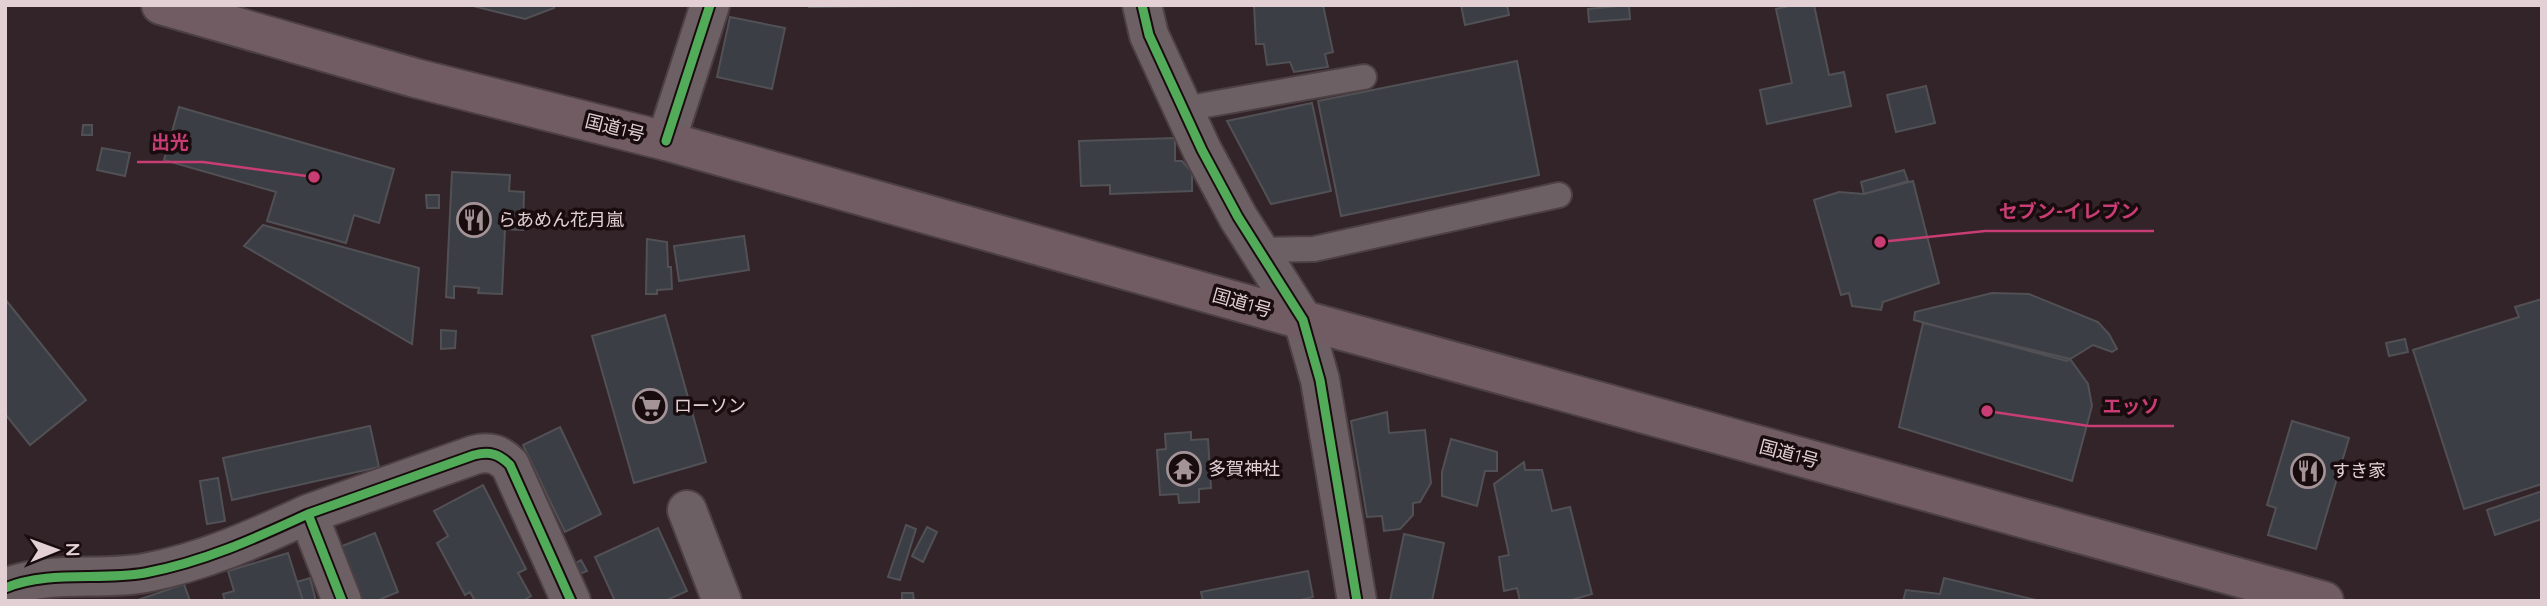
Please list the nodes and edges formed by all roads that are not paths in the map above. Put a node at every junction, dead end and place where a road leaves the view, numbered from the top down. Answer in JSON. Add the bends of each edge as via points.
{"nodes":[{"id":1,"x":161,"y":5,"type":"edge"},
{"id":2,"x":710,"y":5,"type":"edge"},
{"id":3,"x":1142,"y":5,"type":"edge"},
{"id":4,"x":1364,"y":77,"type":"dead end"},
{"id":5,"x":1183,"y":109,"type":"junction"},
{"id":6,"x":666,"y":141,"type":"junction"},
{"id":7,"x":1559,"y":195,"type":"dead end"},
{"id":8,"x":1259,"y":250,"type":"junction"},
{"id":9,"x":1303,"y":320,"type":"junction"},
{"id":10,"x":687,"y":510,"type":"dead end"},
{"id":11,"x":308,"y":514,"type":"junction"},
{"id":12,"x":5,"y":588,"type":"edge"},
{"id":13,"x":342,"y":601,"type":"edge"},
{"id":14,"x":571,"y":601,"type":"edge"},
{"id":15,"x":722,"y":601,"type":"edge"},
{"id":16,"x":1357,"y":601,"type":"edge"},
{"id":17,"x":2324,"y":601,"type":"edge"}],
"edges":[{"from":1,"to":6,"type":"highway","name":"国道1号","via":[[415,78]]},
{"from":2,"to":6,"type":"street"},
{"from":3,"to":5,"type":"street","via":[[1149,35]]},
{"from":4,"to":5,"type":"lane"},
{"from":5,"to":8,"type":"street"},
{"from":6,"to":9,"type":"highway","name":"国道1号"},
{"from":7,"to":8,"type":"lane","via":[[1314,249]]},
{"from":8,"to":9,"type":"street"},
{"from":9,"to":16,"type":"street","via":[[1320,380]]},
{"from":9,"to":17,"type":"highway","name":"国道1号"},
{"from":10,"to":15,"type":"street"},
{"from":11,"to":12,"type":"street","via":[[243,545],[145,573],[47,578]]},
{"from":11,"to":13,"type":"street"},
{"from":11,"to":14,"type":"street","via":[[474,455],[500,456],[510,465]]}]}
